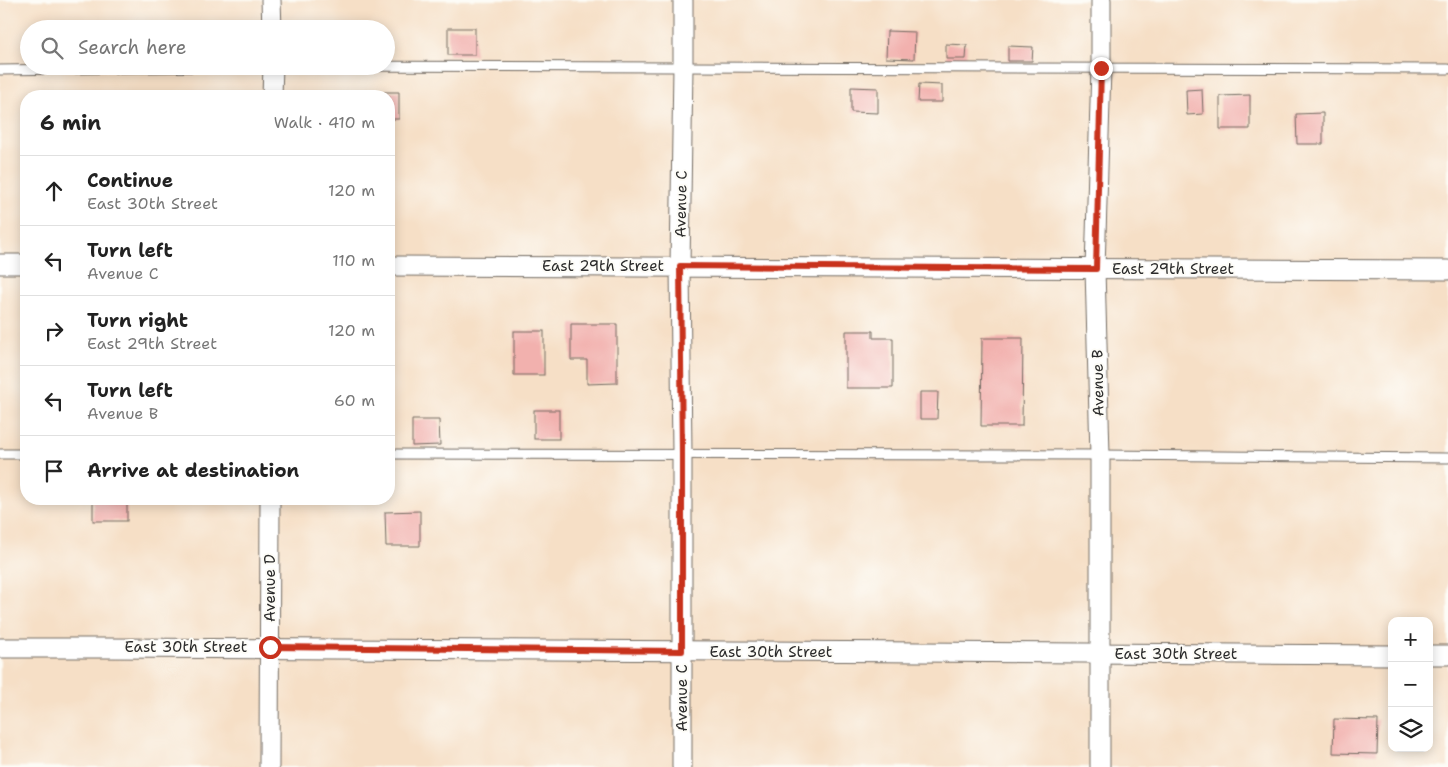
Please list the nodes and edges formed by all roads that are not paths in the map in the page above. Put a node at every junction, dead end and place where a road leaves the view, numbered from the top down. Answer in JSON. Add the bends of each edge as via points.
{"nodes":[{"id":1,"x":271,"y":0,"type":"edge"},
{"id":2,"x":683,"y":0,"type":"edge"},
{"id":3,"x":1101,"y":0,"type":"edge"},
{"id":4,"x":272,"y":20,"type":"edge"},
{"id":5,"x":395,"y":67,"type":"edge"},
{"id":6,"x":683,"y":68,"type":"junction"},
{"id":7,"x":1101,"y":68,"type":"junction"},
{"id":8,"x":1448,"y":69,"type":"edge"},
{"id":9,"x":0,"y":70,"type":"edge"},
{"id":10,"x":20,"y":70,"type":"edge"},
{"id":11,"x":272,"y":75,"type":"edge"},
{"id":12,"x":272,"y":90,"type":"edge"},
{"id":13,"x":0,"y":264,"type":"edge"},
{"id":14,"x":20,"y":264,"type":"edge"},
{"id":15,"x":395,"y":266,"type":"edge"},
{"id":16,"x":680,"y":266,"type":"junction"},
{"id":17,"x":1096,"y":269,"type":"junction"},
{"id":18,"x":1448,"y":270,"type":"edge"},
{"id":19,"x":0,"y":454,"type":"edge"},
{"id":20,"x":20,"y":454,"type":"edge"},
{"id":21,"x":395,"y":454,"type":"edge"},
{"id":22,"x":682,"y":454,"type":"junction"},
{"id":23,"x":1100,"y":455,"type":"junction"},
{"id":24,"x":1448,"y":458,"type":"edge"},
{"id":25,"x":270,"y":505,"type":"edge"},
{"id":26,"x":270,"y":647,"type":"junction"},
{"id":27,"x":0,"y":648,"type":"edge"},
{"id":28,"x":682,"y":651,"type":"junction"},
{"id":29,"x":1100,"y":654,"type":"junction"},
{"id":30,"x":1388,"y":655,"type":"edge"},
{"id":31,"x":1433,"y":655,"type":"edge"},
{"id":32,"x":1448,"y":655,"type":"edge"},
{"id":33,"x":269,"y":767,"type":"edge"},
{"id":34,"x":682,"y":767,"type":"edge"},
{"id":35,"x":1100,"y":767,"type":"edge"}],
"edges":[{"from":1,"to":4,"type":"street"},
{"from":2,"to":6,"type":"street","name":"Avenue C"},
{"from":3,"to":7,"type":"street","name":"Avenue B"},
{"from":5,"to":6,"type":"lane"},
{"from":6,"to":7,"type":"lane"},
{"from":6,"to":16,"type":"street","name":"Avenue C"},
{"from":7,"to":8,"type":"lane"},
{"from":7,"to":17,"type":"street","name":"Avenue B"},
{"from":9,"to":10,"type":"lane"},
{"from":11,"to":12,"type":"street"},
{"from":13,"to":14,"type":"street"},
{"from":15,"to":16,"type":"street","name":"East 29th Street"},
{"from":16,"to":17,"type":"street","name":"East 29th Street"},
{"from":16,"to":22,"type":"street","name":"Avenue C"},
{"from":17,"to":18,"type":"street","name":"East 29th Street"},
{"from":17,"to":23,"type":"street","name":"Avenue B"},
{"from":19,"to":20,"type":"lane"},
{"from":21,"to":22,"type":"lane"},
{"from":22,"to":23,"type":"lane"},
{"from":22,"to":28,"type":"street","name":"Avenue C"},
{"from":23,"to":24,"type":"lane"},
{"from":23,"to":29,"type":"street","name":"Avenue B"},
{"from":25,"to":26,"type":"street","name":"Avenue D"},
{"from":26,"to":27,"type":"street","name":"East 30th Street"},
{"from":26,"to":28,"type":"street","name":"East 30th Street"},
{"from":26,"to":33,"type":"street","name":"Avenue D"},
{"from":28,"to":29,"type":"street","name":"East 30th Street"},
{"from":28,"to":34,"type":"street","name":"Avenue C"},
{"from":29,"to":30,"type":"street","name":"East 30th Street"},
{"from":29,"to":35,"type":"street","name":"Avenue B"},
{"from":31,"to":32,"type":"street"}]}
